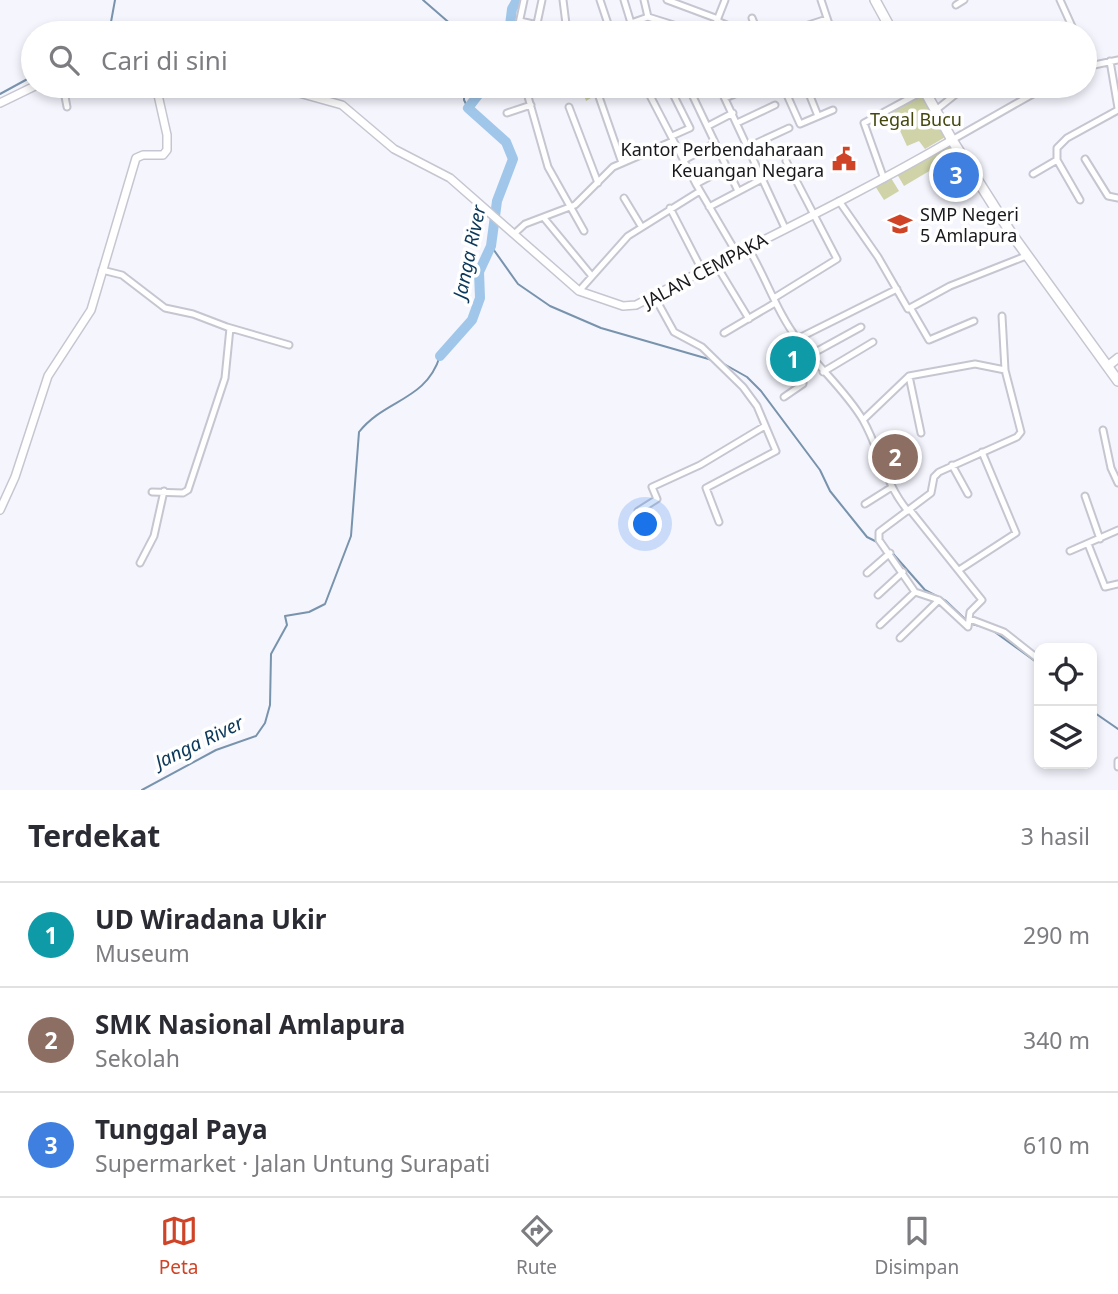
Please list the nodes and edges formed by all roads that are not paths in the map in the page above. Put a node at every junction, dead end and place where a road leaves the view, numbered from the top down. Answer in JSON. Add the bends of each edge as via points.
{"nodes":[{"id":1,"x":524,"y":0,"type":"edge"},
{"id":2,"x":542,"y":0,"type":"edge"},
{"id":3,"x":564,"y":0,"type":"edge"},
{"id":4,"x":600,"y":0,"type":"edge"},
{"id":5,"x":624,"y":0,"type":"edge"},
{"id":6,"x":644,"y":0,"type":"edge"},
{"id":7,"x":667,"y":0,"type":"edge"},
{"id":8,"x":726,"y":0,"type":"edge"},
{"id":9,"x":821,"y":0,"type":"edge"},
{"id":10,"x":875,"y":0,"type":"edge"},
{"id":11,"x":964,"y":0,"type":"edge"},
{"id":12,"x":1060,"y":0,"type":"edge"},
{"id":13,"x":956,"y":5,"type":"dead end"},
{"id":14,"x":648,"y":17,"type":"junction"},
{"id":15,"x":752,"y":18,"type":"dead end"},
{"id":16,"x":827,"y":19,"type":"joint"},
{"id":17,"x":717,"y":20,"type":"joint"},
{"id":18,"x":520,"y":21,"type":"edge"},
{"id":19,"x":538,"y":21,"type":"edge"},
{"id":20,"x":567,"y":21,"type":"edge"},
{"id":21,"x":607,"y":21,"type":"edge"},
{"id":22,"x":630,"y":21,"type":"edge"},
{"id":23,"x":637,"y":21,"type":"edge"},
{"id":24,"x":660,"y":21,"type":"edge"},
{"id":25,"x":753,"y":21,"type":"edge"},
{"id":26,"x":821,"y":21,"type":"edge"},
{"id":27,"x":886,"y":21,"type":"edge"},
{"id":28,"x":1070,"y":21,"type":"edge"},
{"id":29,"x":1118,"y":60,"type":"edge"},
{"id":30,"x":1110,"y":61,"type":"junction"},
{"id":31,"x":1097,"y":64,"type":"edge"},
{"id":32,"x":21,"y":93,"type":"edge"},
{"id":33,"x":65,"y":98,"type":"edge"},
{"id":34,"x":159,"y":98,"type":"edge"},
{"id":35,"x":317,"y":98,"type":"edge"},
{"id":36,"x":529,"y":98,"type":"edge"},
{"id":37,"x":599,"y":98,"type":"edge"},
{"id":38,"x":651,"y":98,"type":"edge"},
{"id":39,"x":675,"y":98,"type":"edge"},
{"id":40,"x":694,"y":98,"type":"edge"},
{"id":41,"x":788,"y":98,"type":"edge"},
{"id":42,"x":811,"y":98,"type":"edge"},
{"id":43,"x":907,"y":98,"type":"edge"},
{"id":44,"x":929,"y":98,"type":"edge"},
{"id":45,"x":951,"y":98,"type":"edge"},
{"id":46,"x":1026,"y":98,"type":"edge"},
{"id":47,"x":725,"y":99,"type":"edge"},
{"id":48,"x":0,"y":103,"type":"edge"},
{"id":49,"x":531,"y":105,"type":"junction"},
{"id":50,"x":775,"y":106,"type":"dead end"},
{"id":51,"x":67,"y":107,"type":"dead end"},
{"id":52,"x":569,"y":107,"type":"dead end"},
{"id":53,"x":1118,"y":109,"type":"edge"},
{"id":54,"x":833,"y":110,"type":"dead end"},
{"id":55,"x":936,"y":110,"type":"junction"},
{"id":56,"x":507,"y":113,"type":"dead end"},
{"id":57,"x":733,"y":113,"type":"junction"},
{"id":58,"x":818,"y":116,"type":"junction"},
{"id":59,"x":737,"y":123,"type":"junction"},
{"id":60,"x":708,"y":126,"type":"junction"},
{"id":61,"x":789,"y":128,"type":"dead end"},
{"id":62,"x":673,"y":139,"type":"junction"},
{"id":63,"x":952,"y":140,"type":"junction"},
{"id":64,"x":715,"y":144,"type":"junction"},
{"id":65,"x":748,"y":147,"type":"junction"},
{"id":66,"x":1086,"y":159,"type":"dead end"},
{"id":67,"x":684,"y":160,"type":"junction"},
{"id":68,"x":1057,"y":160,"type":"junction"},
{"id":69,"x":786,"y":161,"type":"dead end"},
{"id":70,"x":622,"y":163,"type":"junction"},
{"id":71,"x":726,"y":167,"type":"junction"},
{"id":72,"x":1033,"y":174,"type":"dead end"},
{"id":73,"x":762,"y":179,"type":"junction"},
{"id":74,"x":884,"y":179,"type":"junction"},
{"id":75,"x":598,"y":183,"type":"junction"},
{"id":76,"x":696,"y":184,"type":"junction"},
{"id":77,"x":699,"y":191,"type":"junction"},
{"id":78,"x":738,"y":191,"type":"junction"},
{"id":79,"x":624,"y":198,"type":"dead end"},
{"id":80,"x":1118,"y":198,"type":"edge"},
{"id":81,"x":1080,"y":200,"type":"dead end"},
{"id":82,"x":839,"y":201,"type":"junction"},
{"id":83,"x":709,"y":207,"type":"junction"},
{"id":84,"x":570,"y":208,"type":"junction"},
{"id":85,"x":670,"y":208,"type":"junction"},
{"id":86,"x":813,"y":214,"type":"junction"},
{"id":87,"x":544,"y":218,"type":"junction"},
{"id":88,"x":641,"y":226,"type":"junction"},
{"id":89,"x":785,"y":228,"type":"junction"},
{"id":90,"x":511,"y":231,"type":"junction"},
{"id":91,"x":584,"y":231,"type":"dead end"},
{"id":92,"x":747,"y":246,"type":"junction"},
{"id":93,"x":736,"y":252,"type":"junction"},
{"id":94,"x":1026,"y":256,"type":"junction"},
{"id":95,"x":715,"y":263,"type":"junction"},
{"id":96,"x":102,"y":270,"type":"junction"},
{"id":97,"x":702,"y":270,"type":"junction"},
{"id":98,"x":592,"y":275,"type":"junction"},
{"id":99,"x":897,"y":289,"type":"junction"},
{"id":100,"x":579,"y":291,"type":"junction"},
{"id":101,"x":653,"y":294,"type":"junction"},
{"id":102,"x":775,"y":300,"type":"junction"},
{"id":103,"x":911,"y":309,"type":"junction"},
{"id":104,"x":1002,"y":316,"type":"dead end"},
{"id":105,"x":749,"y":318,"type":"junction"},
{"id":106,"x":974,"y":321,"type":"dead end"},
{"id":107,"x":861,"y":327,"type":"dead end"},
{"id":108,"x":230,"y":328,"type":"junction"},
{"id":109,"x":724,"y":333,"type":"dead end"},
{"id":110,"x":797,"y":340,"type":"junction"},
{"id":111,"x":873,"y":342,"type":"dead end"},
{"id":112,"x":289,"y":345,"type":"dead end"},
{"id":113,"x":810,"y":355,"type":"junction"},
{"id":114,"x":1118,"y":358,"type":"edge"},
{"id":115,"x":817,"y":364,"type":"junction"},
{"id":116,"x":1005,"y":370,"type":"junction"},
{"id":117,"x":824,"y":372,"type":"junction"},
{"id":118,"x":1114,"y":372,"type":"edge"},
{"id":119,"x":909,"y":376,"type":"junction"},
{"id":120,"x":784,"y":397,"type":"dead end"},
{"id":121,"x":863,"y":420,"type":"junction"},
{"id":122,"x":765,"y":426,"type":"junction"},
{"id":123,"x":1103,"y":430,"type":"dead end"},
{"id":124,"x":921,"y":433,"type":"dead end"},
{"id":125,"x":982,"y":452,"type":"junction"},
{"id":126,"x":952,"y":465,"type":"junction"},
{"id":127,"x":1118,"y":483,"type":"edge"},
{"id":128,"x":891,"y":487,"type":"junction"},
{"id":129,"x":164,"y":491,"type":"junction"},
{"id":130,"x":152,"y":492,"type":"dead end"},
{"id":131,"x":968,"y":494,"type":"dead end"},
{"id":132,"x":1085,"y":496,"type":"dead end"},
{"id":133,"x":865,"y":505,"type":"dead end"},
{"id":134,"x":0,"y":510,"type":"edge"},
{"id":135,"x":638,"y":510,"type":"dead end"},
{"id":136,"x":909,"y":511,"type":"junction"},
{"id":137,"x":719,"y":523,"type":"dead end"},
{"id":138,"x":1118,"y":530,"type":"edge"},
{"id":139,"x":1100,"y":539,"type":"junction"},
{"id":140,"x":1088,"y":544,"type":"junction"},
{"id":141,"x":1070,"y":551,"type":"dead end"},
{"id":142,"x":890,"y":553,"type":"junction"},
{"id":143,"x":140,"y":563,"type":"dead end"},
{"id":144,"x":959,"y":570,"type":"junction"},
{"id":145,"x":903,"y":572,"type":"junction"},
{"id":146,"x":867,"y":573,"type":"dead end"},
{"id":147,"x":1118,"y":584,"type":"edge"},
{"id":148,"x":915,"y":592,"type":"junction"},
{"id":149,"x":878,"y":595,"type":"dead end"},
{"id":150,"x":939,"y":600,"type":"junction"},
{"id":151,"x":970,"y":622,"type":"junction"},
{"id":152,"x":880,"y":625,"type":"dead end"},
{"id":153,"x":900,"y":638,"type":"dead end"},
{"id":154,"x":1034,"y":655,"type":"edge"},
{"id":155,"x":1118,"y":761,"type":"edge"},
{"id":156,"x":1118,"y":767,"type":"edge"}],
"edges":[{"from":1,"to":18,"type":"street"},
{"from":2,"to":19,"type":"street"},
{"from":3,"to":20,"type":"street"},
{"from":4,"to":21,"type":"street"},
{"from":5,"to":22,"type":"street"},
{"from":6,"to":14,"type":"street"},
{"from":7,"to":17,"type":"street"},
{"from":8,"to":17,"type":"street"},
{"from":9,"to":16,"type":"street"},
{"from":10,"to":27,"type":"highway"},
{"from":11,"to":13,"type":"street"},
{"from":12,"to":28,"type":"street"},
{"from":14,"to":23,"type":"street"},
{"from":14,"to":24,"type":"street"},
{"from":15,"to":25,"type":"street"},
{"from":16,"to":26,"type":"street"},
{"from":29,"to":30,"type":"street"},
{"from":30,"to":31,"type":"street"},
{"from":30,"to":53,"type":"street"},
{"from":32,"to":48,"type":"street"},
{"from":33,"to":51,"type":"street"},
{"from":34,"to":96,"type":"street","via":[[167,150],[163,155],[136,158]]},
{"from":35,"to":90,"type":"street","name":"JALAN CEMPAKA","via":[[342,105],[394,149],[439,171]]},
{"from":36,"to":49,"type":"street"},
{"from":37,"to":70,"type":"street"},
{"from":38,"to":62,"type":"street"},
{"from":39,"to":62,"type":"street","via":[[690,128]]},
{"from":40,"to":60,"type":"street"},
{"from":41,"to":58,"type":"street","via":[[800,124]]},
{"from":42,"to":58,"type":"street"},
{"from":43,"to":74,"type":"street","via":[[863,123]]},
{"from":44,"to":55,"type":"highway"},
{"from":45,"to":55,"type":"street"},
{"from":46,"to":63,"type":"street"},
{"from":47,"to":57,"type":"street"},
{"from":49,"to":56,"type":"street"},
{"from":49,"to":84,"type":"street","via":[[548,167]]},
{"from":50,"to":59,"type":"street"},
{"from":52,"to":75,"type":"street"},
{"from":53,"to":68,"type":"street","via":[[1061,143],[1055,152]]},
{"from":54,"to":58,"type":"street"},
{"from":55,"to":63,"type":"highway"},
{"from":57,"to":59,"type":"street"},
{"from":57,"to":60,"type":"street"},
{"from":59,"to":65,"type":"street"},
{"from":60,"to":64,"type":"street"},
{"from":61,"to":65,"type":"street"},
{"from":62,"to":67,"type":"street"},
{"from":62,"to":70,"type":"street"},
{"from":63,"to":74,"type":"street","name":"JALAN CEMPAKA"},
{"from":63,"to":94,"type":"highway"},
{"from":64,"to":67,"type":"street"},
{"from":64,"to":71,"type":"street"},
{"from":65,"to":73,"type":"street"},
{"from":66,"to":80,"type":"street","via":[[1108,196]]},
{"from":67,"to":76,"type":"street"},
{"from":68,"to":72,"type":"street"},
{"from":68,"to":81,"type":"street"},
{"from":69,"to":86,"type":"street"},
{"from":70,"to":75,"type":"street"},
{"from":71,"to":76,"type":"street"},
{"from":71,"to":78,"type":"street"},
{"from":73,"to":78,"type":"street"},
{"from":73,"to":89,"type":"street"},
{"from":74,"to":82,"type":"street","name":"JALAN CEMPAKA"},
{"from":75,"to":84,"type":"street"},
{"from":76,"to":77,"type":"street"},
{"from":77,"to":83,"type":"street"},
{"from":77,"to":85,"type":"street"},
{"from":78,"to":83,"type":"street"},
{"from":79,"to":88,"type":"street"},
{"from":82,"to":86,"type":"street","name":"JALAN CEMPAKA"},
{"from":82,"to":99,"type":"street"},
{"from":83,"to":93,"type":"street"},
{"from":84,"to":87,"type":"street"},
{"from":84,"to":91,"type":"street"},
{"from":85,"to":88,"type":"street"},
{"from":85,"to":97,"type":"street"},
{"from":86,"to":89,"type":"street","name":"JALAN CEMPAKA"},
{"from":86,"to":102,"type":"street","via":[[836,262]]},
{"from":87,"to":90,"type":"street"},
{"from":87,"to":98,"type":"street"},
{"from":88,"to":98,"type":"street"},
{"from":89,"to":92,"type":"street","name":"JALAN CEMPAKA"},
{"from":90,"to":100,"type":"street","name":"JALAN CEMPAKA"},
{"from":92,"to":93,"type":"street","name":"JALAN CEMPAKA"},
{"from":92,"to":102,"type":"street"},
{"from":93,"to":95,"type":"street","name":"JALAN CEMPAKA"},
{"from":94,"to":103,"type":"street","via":[[950,286]]},
{"from":94,"to":118,"type":"highway"},
{"from":95,"to":97,"type":"street","name":"JALAN CEMPAKA"},
{"from":95,"to":105,"type":"street"},
{"from":96,"to":108,"type":"street","via":[[122,275],[164,308]]},
{"from":96,"to":134,"type":"street","via":[[91,310],[47,376]]},
{"from":97,"to":101,"type":"street","name":"JALAN CEMPAKA"},
{"from":98,"to":100,"type":"street"},
{"from":99,"to":103,"type":"street"},
{"from":99,"to":110,"type":"street"},
{"from":100,"to":101,"type":"street","name":"JALAN CEMPAKA","via":[[627,307]]},
{"from":101,"to":122,"type":"street","via":[[674,332],[721,364],[757,406]]},
{"from":102,"to":105,"type":"street"},
{"from":102,"to":110,"type":"street"},
{"from":103,"to":106,"type":"street","via":[[929,340]]},
{"from":104,"to":116,"type":"street"},
{"from":105,"to":109,"type":"street"},
{"from":107,"to":113,"type":"street"},
{"from":108,"to":112,"type":"street"},
{"from":108,"to":129,"type":"street","via":[[225,379],[188,490]]},
{"from":110,"to":113,"type":"street"},
{"from":111,"to":117,"type":"street"},
{"from":113,"to":115,"type":"street"},
{"from":114,"to":118,"type":"main road"},
{"from":115,"to":117,"type":"street"},
{"from":115,"to":120,"type":"street","via":[[803,374],[803,384]]},
{"from":116,"to":119,"type":"street","via":[[975,364]]},
{"from":116,"to":125,"type":"street","via":[[1021,432]]},
{"from":117,"to":121,"type":"street"},
{"from":119,"to":121,"type":"street"},
{"from":119,"to":124,"type":"street"},
{"from":121,"to":128,"type":"street"},
{"from":122,"to":135,"type":"street","via":[[652,487],[657,499]]},
{"from":122,"to":137,"type":"street","via":[[776,451],[706,488]]},
{"from":123,"to":127,"type":"street"},
{"from":125,"to":126,"type":"street"},
{"from":125,"to":144,"type":"street","via":[[1016,533]]},
{"from":126,"to":131,"type":"street"},
{"from":126,"to":136,"type":"street","via":[[936,474],[934,490]]},
{"from":128,"to":133,"type":"street"},
{"from":128,"to":136,"type":"street"},
{"from":129,"to":130,"type":"street"},
{"from":129,"to":143,"type":"street","via":[[154,536]]},
{"from":132,"to":139,"type":"street"},
{"from":136,"to":142,"type":"street","via":[[878,534]]},
{"from":136,"to":144,"type":"street"},
{"from":138,"to":139,"type":"street"},
{"from":139,"to":140,"type":"street"},
{"from":140,"to":141,"type":"street"},
{"from":140,"to":147,"type":"street","via":[[1105,587]]},
{"from":142,"to":145,"type":"street"},
{"from":142,"to":146,"type":"street"},
{"from":144,"to":151,"type":"street","via":[[982,598],[972,610]]},
{"from":145,"to":148,"type":"street"},
{"from":145,"to":149,"type":"street"},
{"from":148,"to":150,"type":"street"},
{"from":148,"to":152,"type":"street"},
{"from":150,"to":151,"type":"street","via":[[963,625]]},
{"from":150,"to":153,"type":"street"},
{"from":151,"to":154,"type":"street","via":[[1004,632]]},
{"from":155,"to":156,"type":"street"}]}
